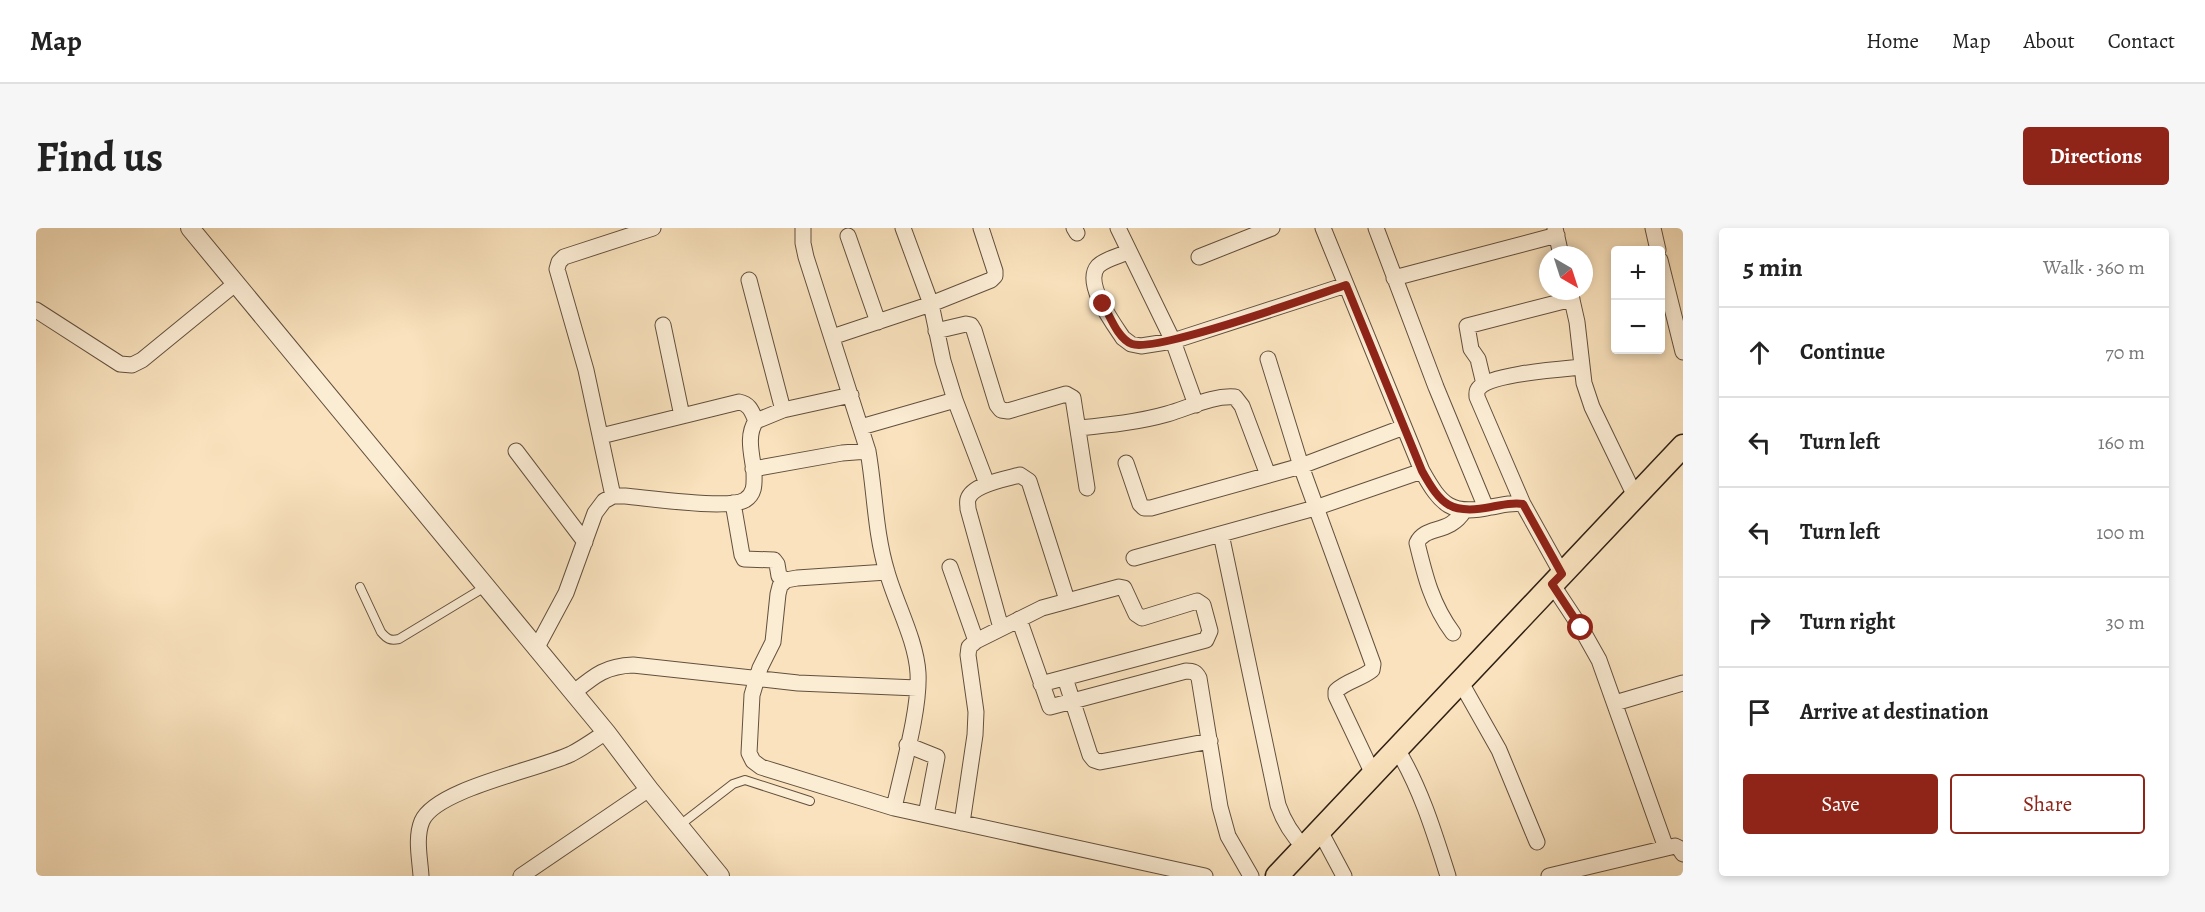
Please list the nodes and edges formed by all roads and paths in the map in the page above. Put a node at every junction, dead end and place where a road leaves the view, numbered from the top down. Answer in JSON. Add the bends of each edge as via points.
{"nodes":[{"id":1,"x":190,"y":228,"type":"edge"},
{"id":2,"x":653,"y":228,"type":"edge"},
{"id":3,"x":803,"y":228,"type":"edge"},
{"id":4,"x":903,"y":228,"type":"edge"},
{"id":5,"x":981,"y":228,"type":"edge"},
{"id":6,"x":1118,"y":228,"type":"edge"},
{"id":7,"x":1272,"y":228,"type":"edge"},
{"id":8,"x":1323,"y":228,"type":"edge"},
{"id":9,"x":1376,"y":228,"type":"edge"},
{"id":10,"x":1653,"y":228,"type":"edge"},
{"id":11,"x":1556,"y":231,"type":"edge"},
{"id":12,"x":848,"y":236,"type":"dead end"},
{"id":13,"x":1559,"y":246,"type":"edge"},
{"id":14,"x":1657,"y":246,"type":"edge"},
{"id":15,"x":1128,"y":252,"type":"junction"},
{"id":16,"x":1199,"y":257,"type":"dead end"},
{"id":17,"x":1394,"y":278,"type":"junction"},
{"id":18,"x":749,"y":280,"type":"dead end"},
{"id":19,"x":1665,"y":280,"type":"edge"},
{"id":20,"x":235,"y":284,"type":"junction"},
{"id":21,"x":1346,"y":285,"type":"junction"},
{"id":22,"x":1554,"y":300,"type":"edge"},
{"id":23,"x":1572,"y":300,"type":"edge"},
{"id":24,"x":931,"y":304,"type":"junction"},
{"id":25,"x":36,"y":310,"type":"edge"},
{"id":26,"x":878,"y":322,"type":"junction"},
{"id":27,"x":663,"y":326,"type":"dead end"},
{"id":28,"x":936,"y":331,"type":"junction"},
{"id":29,"x":832,"y":337,"type":"junction"},
{"id":30,"x":1173,"y":341,"type":"junction"},
{"id":31,"x":1683,"y":352,"type":"edge"},
{"id":32,"x":1268,"y":359,"type":"dead end"},
{"id":33,"x":1582,"y":367,"type":"junction"},
{"id":34,"x":1484,"y":384,"type":"junction"},
{"id":35,"x":850,"y":395,"type":"junction"},
{"id":36,"x":955,"y":400,"type":"junction"},
{"id":37,"x":1196,"y":405,"type":"junction"},
{"id":38,"x":783,"y":410,"type":"junction"},
{"id":39,"x":682,"y":416,"type":"junction"},
{"id":40,"x":756,"y":421,"type":"junction"},
{"id":41,"x":861,"y":427,"type":"junction"},
{"id":42,"x":1404,"y":427,"type":"junction"},
{"id":43,"x":1079,"y":428,"type":"junction"},
{"id":44,"x":601,"y":436,"type":"junction"},
{"id":45,"x":1683,"y":446,"type":"edge"},
{"id":46,"x":516,"y":451,"type":"dead end"},
{"id":47,"x":868,"y":451,"type":"junction"},
{"id":48,"x":1126,"y":464,"type":"dead end"},
{"id":49,"x":1301,"y":466,"type":"junction"},
{"id":50,"x":753,"y":469,"type":"junction"},
{"id":51,"x":1422,"y":471,"type":"junction"},
{"id":52,"x":1268,"y":475,"type":"junction"},
{"id":53,"x":987,"y":484,"type":"junction"},
{"id":54,"x":1087,"y":488,"type":"dead end"},
{"id":55,"x":613,"y":496,"type":"junction"},
{"id":56,"x":1635,"y":496,"type":"junction"},
{"id":57,"x":733,"y":503,"type":"junction"},
{"id":58,"x":1523,"y":504,"type":"junction"},
{"id":59,"x":1316,"y":508,"type":"junction"},
{"id":60,"x":1486,"y":508,"type":"junction"},
{"id":61,"x":1464,"y":511,"type":"junction"},
{"id":62,"x":1221,"y":534,"type":"junction"},
{"id":63,"x":585,"y":542,"type":"junction"},
{"id":64,"x":1134,"y":558,"type":"dead end"},
{"id":65,"x":950,"y":567,"type":"dead end"},
{"id":66,"x":887,"y":572,"type":"junction"},
{"id":67,"x":1557,"y":579,"type":"junction"},
{"id":68,"x":786,"y":580,"type":"junction"},
{"id":69,"x":360,"y":587,"type":"dead end"},
{"id":70,"x":485,"y":587,"type":"junction"},
{"id":71,"x":1066,"y":600,"type":"junction"},
{"id":72,"x":1019,"y":619,"type":"junction"},
{"id":73,"x":1001,"y":628,"type":"junction"},
{"id":74,"x":1453,"y":633,"type":"dead end"},
{"id":75,"x":976,"y":641,"type":"junction"},
{"id":76,"x":536,"y":649,"type":"junction"},
{"id":77,"x":1065,"y":678,"type":"junction"},
{"id":78,"x":755,"y":679,"type":"junction"},
{"id":79,"x":1460,"y":681,"type":"junction"},
{"id":80,"x":1683,"y":682,"type":"edge"},
{"id":81,"x":1041,"y":684,"type":"junction"},
{"id":82,"x":917,"y":687,"type":"junction"},
{"id":83,"x":573,"y":693,"type":"junction"},
{"id":84,"x":1072,"y":702,"type":"junction"},
{"id":85,"x":1615,"y":703,"type":"junction"},
{"id":86,"x":606,"y":732,"type":"junction"},
{"id":87,"x":1210,"y":741,"type":"junction"},
{"id":88,"x":907,"y":745,"type":"junction"},
{"id":89,"x":1397,"y":749,"type":"junction"},
{"id":90,"x":1373,"y":774,"type":"junction"},
{"id":91,"x":648,"y":789,"type":"junction"},
{"id":92,"x":810,"y":801,"type":"dead end"},
{"id":93,"x":894,"y":808,"type":"junction"},
{"id":94,"x":926,"y":815,"type":"junction"},
{"id":95,"x":962,"y":823,"type":"junction"},
{"id":96,"x":679,"y":826,"type":"junction"},
{"id":97,"x":1312,"y":839,"type":"junction"},
{"id":98,"x":1537,"y":842,"type":"dead end"},
{"id":99,"x":1666,"y":848,"type":"junction"},
{"id":100,"x":1683,"y":855,"type":"edge"},
{"id":101,"x":422,"y":876,"type":"edge"},
{"id":102,"x":521,"y":876,"type":"edge"},
{"id":103,"x":720,"y":876,"type":"edge"},
{"id":104,"x":1205,"y":876,"type":"edge"},
{"id":105,"x":1251,"y":876,"type":"edge"},
{"id":106,"x":1277,"y":876,"type":"edge"},
{"id":107,"x":1344,"y":876,"type":"edge"},
{"id":108,"x":1448,"y":876,"type":"edge"},
{"id":109,"x":1549,"y":876,"type":"edge"}],
"edges":[{"from":1,"to":20,"type":"street"},
{"from":2,"to":44,"type":"street","via":[[564,257],[557,269]]},
{"from":3,"to":29,"type":"street","via":[[806,257]]},
{"from":4,"to":24,"type":"street"},
{"from":5,"to":24,"type":"street","via":[[995,276]]},
{"from":6,"to":15,"type":"street"},
{"from":7,"to":16,"type":"street"},
{"from":8,"to":21,"type":"street"},
{"from":9,"to":17,"type":"street"},
{"from":10,"to":14,"type":"street"},
{"from":11,"to":13,"type":"street"},
{"from":11,"to":17,"type":"street"},
{"from":12,"to":26,"type":"street"},
{"from":15,"to":30,"type":"street"},
{"from":15,"to":30,"type":"street","via":[[1098,267],[1092,276],[1098,296],[1123,338],[1131,344]]},
{"from":17,"to":60,"type":"street"},
{"from":18,"to":38,"type":"street"},
{"from":19,"to":31,"type":"street"},
{"from":20,"to":25,"type":"street","via":[[132,365],[107,357]]},
{"from":20,"to":70,"type":"street"},
{"from":21,"to":30,"type":"street"},
{"from":21,"to":42,"type":"street"},
{"from":22,"to":34,"type":"street","via":[[1467,326]]},
{"from":23,"to":33,"type":"street"},
{"from":24,"to":26,"type":"street"},
{"from":24,"to":28,"type":"street"},
{"from":26,"to":29,"type":"street"},
{"from":27,"to":39,"type":"street"},
{"from":28,"to":36,"type":"street"},
{"from":28,"to":43,"type":"street","via":[[971,325],[1001,410],[1066,394],[1075,402]]},
{"from":29,"to":35,"type":"street"},
{"from":30,"to":37,"type":"street"},
{"from":32,"to":49,"type":"street"},
{"from":33,"to":34,"type":"street","via":[[1527,373]]},
{"from":33,"to":56,"type":"street","via":[[1592,407]]},
{"from":34,"to":58,"type":"street","via":[[1477,397]]},
{"from":35,"to":38,"type":"street"},
{"from":35,"to":41,"type":"street"},
{"from":36,"to":41,"type":"street"},
{"from":36,"to":53,"type":"street"},
{"from":37,"to":43,"type":"street","via":[[1167,415]]},
{"from":37,"to":52,"type":"street","via":[[1224,396],[1235,397]]},
{"from":38,"to":40,"type":"street"},
{"from":39,"to":40,"type":"street","via":[[739,402],[746,403]]},
{"from":39,"to":44,"type":"street"},
{"from":40,"to":50,"type":"street","via":[[750,432]]},
{"from":41,"to":47,"type":"street"},
{"from":42,"to":49,"type":"street"},
{"from":42,"to":51,"type":"street"},
{"from":43,"to":54,"type":"street"},
{"from":44,"to":55,"type":"street"},
{"from":45,"to":56,"type":"main road"},
{"from":46,"to":63,"type":"street"},
{"from":47,"to":50,"type":"street"},
{"from":47,"to":66,"type":"street","via":[[878,540]]},
{"from":48,"to":52,"type":"street","via":[[1144,508]]},
{"from":49,"to":52,"type":"street"},
{"from":49,"to":59,"type":"street"},
{"from":50,"to":57,"type":"street","via":[[755,484],[751,494],[744,501]]},
{"from":51,"to":59,"type":"street"},
{"from":51,"to":61,"type":"street","via":[[1438,498],[1451,508]]},
{"from":53,"to":71,"type":"street","via":[[1020,475],[1029,481]]},
{"from":53,"to":73,"type":"street","via":[[974,491],[968,499],[968,509]]},
{"from":55,"to":57,"type":"street"},
{"from":55,"to":63,"type":"street","via":[[595,513]]},
{"from":56,"to":67,"type":"main road"},
{"from":57,"to":68,"type":"street","via":[[744,559],[774,560],[779,576]]},
{"from":58,"to":60,"type":"street"},
{"from":58,"to":67,"type":"street"},
{"from":59,"to":62,"type":"street"},
{"from":59,"to":90,"type":"street","via":[[1373,664],[1368,674],[1340,687],[1336,696]]},
{"from":60,"to":61,"type":"street"},
{"from":61,"to":74,"type":"street","via":[[1449,527],[1426,533],[1417,543],[1432,600]]},
{"from":62,"to":64,"type":"street"},
{"from":62,"to":97,"type":"street","via":[[1278,805],[1291,833]]},
{"from":63,"to":76,"type":"street","via":[[566,593]]},
{"from":65,"to":75,"type":"street"},
{"from":66,"to":68,"type":"street"},
{"from":66,"to":82,"type":"street","via":[[914,652]]},
{"from":67,"to":79,"type":"main road"},
{"from":67,"to":85,"type":"street","via":[[1599,660]]},
{"from":68,"to":78,"type":"street","via":[[777,594],[773,642]]},
{"from":69,"to":70,"type":"lane","via":[[381,632],[392,641]]},
{"from":70,"to":76,"type":"street"},
{"from":71,"to":72,"type":"street"},
{"from":71,"to":77,"type":"street","via":[[1124,588],[1136,614],[1142,618],[1200,601],[1210,632],[1206,640]]},
{"from":72,"to":73,"type":"street"},
{"from":72,"to":81,"type":"street"},
{"from":73,"to":75,"type":"street"},
{"from":75,"to":95,"type":"street","via":[[969,647],[968,655],[976,711]]},
{"from":76,"to":83,"type":"street"},
{"from":77,"to":81,"type":"street"},
{"from":77,"to":84,"type":"street"},
{"from":78,"to":82,"type":"street"},
{"from":78,"to":83,"type":"street","via":[[615,666]]},
{"from":78,"to":93,"type":"street","via":[[749,753],[753,761],[761,767]]},
{"from":79,"to":89,"type":"main road"},
{"from":79,"to":98,"type":"street","via":[[1499,750]]},
{"from":80,"to":85,"type":"street"},
{"from":81,"to":84,"type":"street","via":[[1050,706]]},
{"from":82,"to":88,"type":"street"},
{"from":83,"to":86,"type":"street"},
{"from":84,"to":87,"type":"street","via":[[1090,755],[1100,762]]},
{"from":84,"to":87,"type":"street","via":[[1193,671],[1199,678]]},
{"from":85,"to":99,"type":"street"},
{"from":86,"to":91,"type":"street"},
{"from":86,"to":101,"type":"street","via":[[571,754],[454,795],[434,806],[423,821],[419,842]]},
{"from":87,"to":105,"type":"street","via":[[1228,836]]},
{"from":88,"to":93,"type":"street"},
{"from":88,"to":94,"type":"street","via":[[937,757]]},
{"from":89,"to":90,"type":"main road"},
{"from":89,"to":108,"type":"street","via":[[1422,797]]},
{"from":90,"to":97,"type":"main road"},
{"from":91,"to":96,"type":"street"},
{"from":91,"to":102,"type":"street"},
{"from":92,"to":96,"type":"lane","via":[[745,780],[734,784]]},
{"from":93,"to":94,"type":"street"},
{"from":94,"to":95,"type":"street"},
{"from":95,"to":104,"type":"street"},
{"from":96,"to":103,"type":"street"},
{"from":97,"to":106,"type":"main road"},
{"from":97,"to":107,"type":"street"},
{"from":99,"to":100,"type":"street","via":[[1675,846]]},
{"from":99,"to":109,"type":"street"}]}
